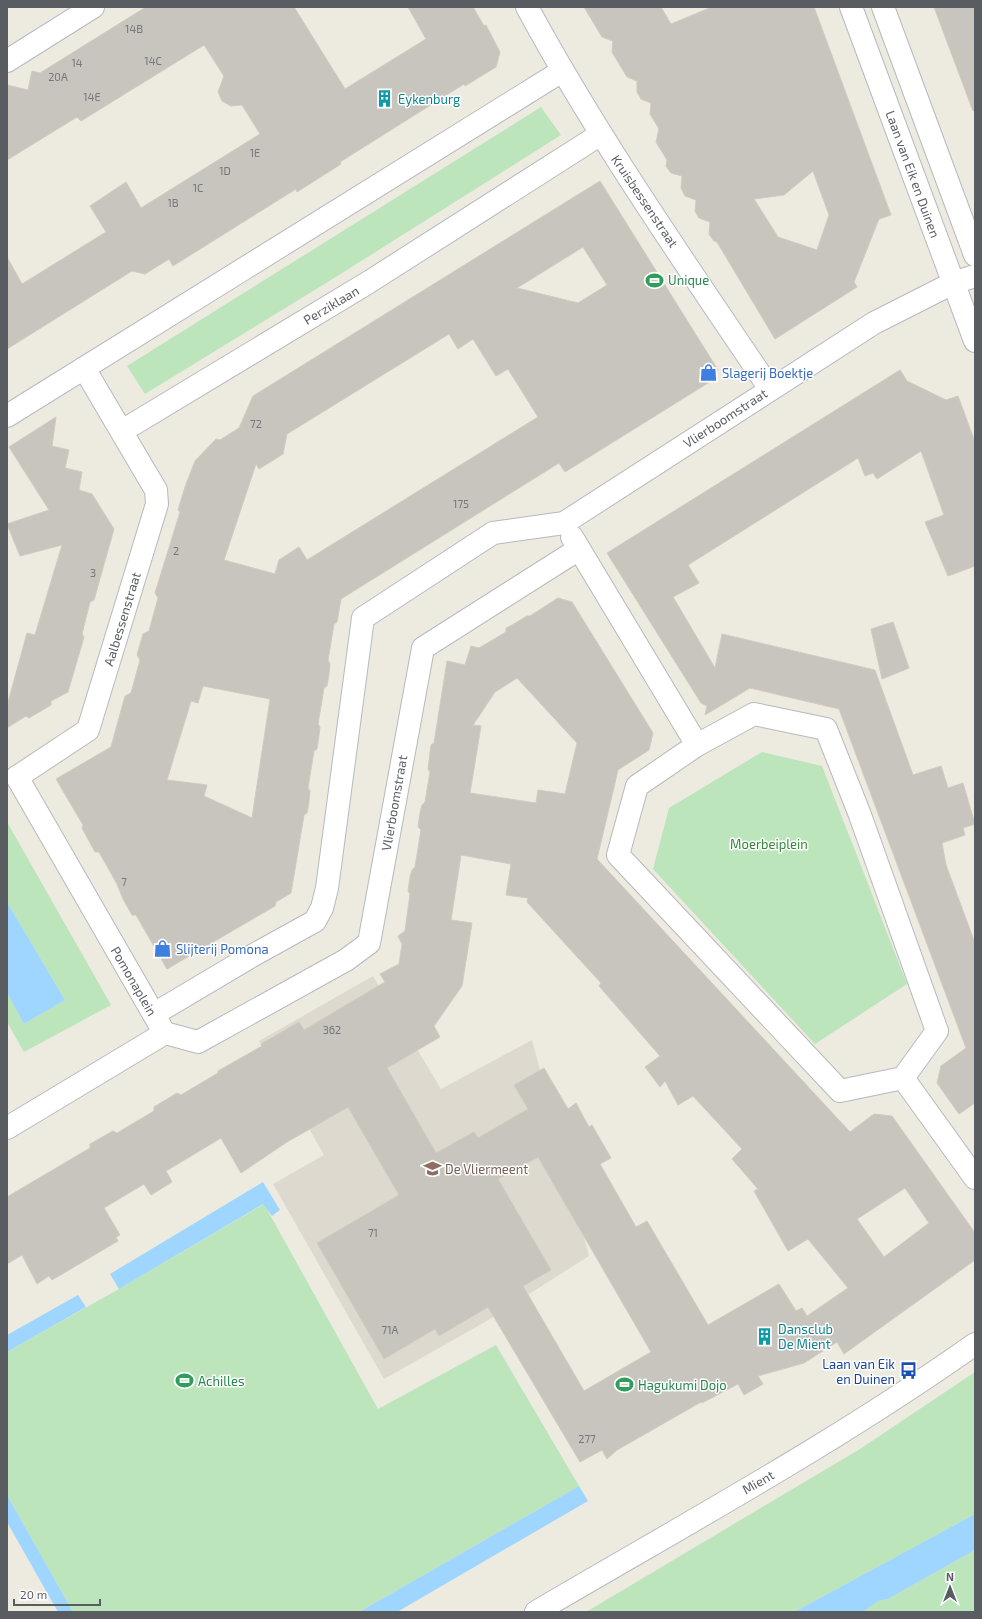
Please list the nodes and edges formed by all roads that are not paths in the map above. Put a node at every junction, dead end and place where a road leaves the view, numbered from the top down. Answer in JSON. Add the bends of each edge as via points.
{"nodes":[{"id":1,"x":93,"y":7,"type":"edge"},
{"id":2,"x":527,"y":7,"type":"edge"},
{"id":3,"x":851,"y":7,"type":"edge"},
{"id":4,"x":883,"y":7,"type":"edge"},
{"id":5,"x":7,"y":61,"type":"edge"},
{"id":6,"x":562,"y":71,"type":"junction"},
{"id":7,"x":601,"y":134,"type":"junction"},
{"id":8,"x":975,"y":255,"type":"edge"},
{"id":9,"x":975,"y":276,"type":"edge"},
{"id":10,"x":953,"y":283,"type":"junction"},
{"id":11,"x":975,"y":341,"type":"edge"},
{"id":12,"x":84,"y":368,"type":"junction"},
{"id":13,"x":770,"y":389,"type":"junction"},
{"id":14,"x":7,"y":416,"type":"edge"},
{"id":15,"x":122,"y":431,"type":"junction"},
{"id":16,"x":564,"y":523,"type":"junction"},
{"id":17,"x":579,"y":549,"type":"junction"},
{"id":18,"x":697,"y":745,"type":"junction"},
{"id":19,"x":12,"y":777,"type":"edge"},
{"id":20,"x":154,"y":1014,"type":"junction"},
{"id":21,"x":165,"y":1033,"type":"junction"},
{"id":22,"x":903,"y":1078,"type":"junction"},
{"id":23,"x":7,"y":1128,"type":"edge"},
{"id":24,"x":975,"y":1178,"type":"edge"},
{"id":25,"x":975,"y":1344,"type":"edge"},
{"id":26,"x":536,"y":1612,"type":"edge"}],
"edges":[{"from":1,"to":5,"type":"street"},
{"from":2,"to":6,"type":"street","name":"Kruisbessenstraat"},
{"from":3,"to":10,"type":"street","name":"Laan van Eik en Duinen"},
{"from":4,"to":8,"type":"street"},
{"from":6,"to":7,"type":"street","name":"Kruisbessenstraat"},
{"from":6,"to":12,"type":"street"},
{"from":7,"to":13,"type":"street","name":"Kruisbessenstraat"},
{"from":7,"to":15,"type":"street","name":"Perziklaan","via":[[369,282]]},
{"from":9,"to":10,"type":"street","name":"Vlierboomstraat"},
{"from":10,"to":11,"type":"street","name":"Laan van Eik en Duinen"},
{"from":10,"to":13,"type":"street","name":"Vlierboomstraat","via":[[874,323]]},
{"from":12,"to":14,"type":"street"},
{"from":12,"to":15,"type":"street"},
{"from":13,"to":16,"type":"street","name":"Vlierboomstraat"},
{"from":15,"to":19,"type":"street","name":"Aalbessenstraat","via":[[156,490],[157,504],[95,708],[88,730]]},
{"from":16,"to":17,"type":"street"},
{"from":16,"to":20,"type":"street","name":"Vlierboomstraat","via":[[493,533],[363,618],[327,888],[322,908],[315,921]]},
{"from":17,"to":18,"type":"street"},
{"from":17,"to":21,"type":"street","name":"Vlierboomstraat","via":[[423,648],[369,943],[346,960],[198,1042]]},
{"from":18,"to":22,"type":"street","via":[[754,714],[826,729],[860,815],[937,1031]]},
{"from":18,"to":22,"type":"street","via":[[637,786],[618,855],[840,1091]]},
{"from":19,"to":20,"type":"street","name":"Pomonaplein"},
{"from":20,"to":21,"type":"street","name":"Pomonaplein"},
{"from":21,"to":23,"type":"street"},
{"from":22,"to":24,"type":"street"},
{"from":25,"to":26,"type":"street","name":"Mient","via":[[855,1425]]}]}
